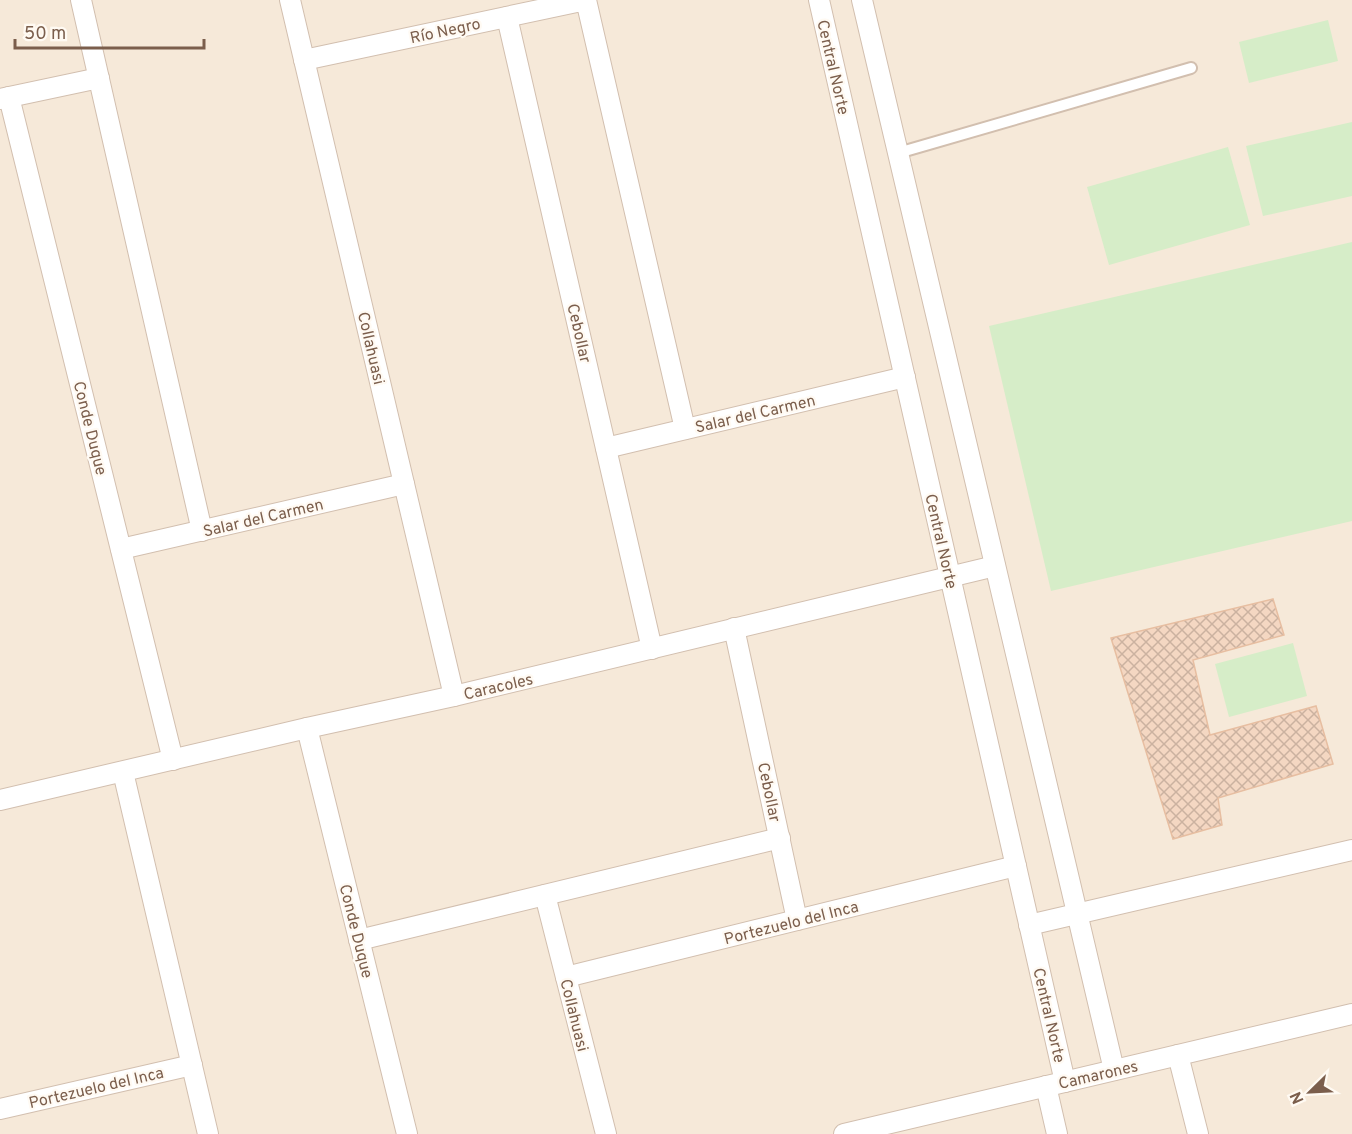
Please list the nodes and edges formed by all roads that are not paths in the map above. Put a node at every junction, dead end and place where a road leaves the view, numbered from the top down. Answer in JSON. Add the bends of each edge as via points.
{"nodes":[{"id":1,"x":81,"y":0,"type":"edge"},
{"id":2,"x":290,"y":0,"type":"edge"},
{"id":3,"x":586,"y":0,"type":"edge"},
{"id":4,"x":819,"y":0,"type":"edge"},
{"id":5,"x":862,"y":0,"type":"edge"},
{"id":6,"x":507,"y":16,"type":"junction"},
{"id":7,"x":304,"y":60,"type":"junction"},
{"id":8,"x":1191,"y":68,"type":"dead end"},
{"id":9,"x":99,"y":78,"type":"junction"},
{"id":10,"x":5,"y":98,"type":"edge"},
{"id":11,"x":898,"y":153,"type":"junction"},
{"id":12,"x":905,"y":377,"type":"junction"},
{"id":13,"x":686,"y":429,"type":"junction"},
{"id":14,"x":606,"y":448,"type":"junction"},
{"id":15,"x":404,"y":484,"type":"junction"},
{"id":16,"x":202,"y":531,"type":"junction"},
{"id":17,"x":122,"y":549,"type":"junction"},
{"id":18,"x":995,"y":566,"type":"junction"},
{"id":19,"x":950,"y":576,"type":"junction"},
{"id":20,"x":734,"y":628,"type":"junction"},
{"id":21,"x":652,"y":649,"type":"junction"},
{"id":22,"x":454,"y":696,"type":"junction"},
{"id":23,"x":307,"y":728,"type":"junction"},
{"id":24,"x":173,"y":760,"type":"junction"},
{"id":25,"x":123,"y":772,"type":"junction"},
{"id":26,"x":0,"y":800,"type":"edge"},
{"id":27,"x":780,"y":838,"type":"junction"},
{"id":28,"x":1352,"y":850,"type":"edge"},
{"id":29,"x":1016,"y":866,"type":"junction"},
{"id":30,"x":545,"y":895,"type":"junction"},
{"id":31,"x":1077,"y":914,"type":"junction"},
{"id":32,"x":797,"y":920,"type":"junction"},
{"id":33,"x":1029,"y":925,"type":"junction"},
{"id":34,"x":359,"y":940,"type":"junction"},
{"id":35,"x":566,"y":977,"type":"junction"},
{"id":36,"x":1352,"y":1014,"type":"edge"},
{"id":37,"x":1179,"y":1055,"type":"junction"},
{"id":38,"x":192,"y":1065,"type":"junction"},
{"id":39,"x":1114,"y":1070,"type":"junction"},
{"id":40,"x":1065,"y":1082,"type":"junction"},
{"id":41,"x":1046,"y":1086,"type":"junction"},
{"id":42,"x":0,"y":1109,"type":"edge"},
{"id":43,"x":208,"y":1134,"type":"edge"},
{"id":44,"x":407,"y":1134,"type":"edge"},
{"id":45,"x":606,"y":1134,"type":"edge"},
{"id":46,"x":844,"y":1134,"type":"edge"},
{"id":47,"x":1057,"y":1134,"type":"edge"},
{"id":48,"x":1198,"y":1134,"type":"edge"}],
"edges":[{"from":1,"to":9,"type":"street"},
{"from":2,"to":7,"type":"street","name":"Collahuasi"},
{"from":3,"to":6,"type":"street","name":"Río Negro"},
{"from":3,"to":13,"type":"street"},
{"from":4,"to":12,"type":"street","name":"Central Norte"},
{"from":5,"to":11,"type":"street"},
{"from":6,"to":7,"type":"street","name":"Río Negro"},
{"from":6,"to":14,"type":"street","name":"Cebollar"},
{"from":7,"to":15,"type":"street","name":"Collahuasi"},
{"from":8,"to":11,"type":"lane"},
{"from":9,"to":10,"type":"street"},
{"from":9,"to":16,"type":"street"},
{"from":10,"to":17,"type":"street","name":"Conde Duque"},
{"from":11,"to":18,"type":"street"},
{"from":12,"to":13,"type":"street","name":"Salar del Carmen"},
{"from":12,"to":19,"type":"street","name":"Central Norte"},
{"from":13,"to":14,"type":"street","name":"Salar del Carmen"},
{"from":14,"to":21,"type":"street","name":"Cebollar"},
{"from":15,"to":16,"type":"street","name":"Salar del Carmen"},
{"from":15,"to":22,"type":"street","name":"Collahuasi"},
{"from":16,"to":17,"type":"street","name":"Salar del Carmen"},
{"from":17,"to":24,"type":"street","name":"Conde Duque"},
{"from":18,"to":19,"type":"street","name":"Caracoles"},
{"from":18,"to":31,"type":"street"},
{"from":19,"to":20,"type":"street","name":"Caracoles"},
{"from":19,"to":29,"type":"street","name":"Central Norte"},
{"from":20,"to":21,"type":"street","name":"Caracoles"},
{"from":20,"to":27,"type":"street","name":"Cebollar"},
{"from":21,"to":22,"type":"street","name":"Caracoles"},
{"from":22,"to":23,"type":"street","name":"Caracoles"},
{"from":23,"to":24,"type":"street","name":"Caracoles"},
{"from":23,"to":34,"type":"street","name":"Conde Duque"},
{"from":24,"to":25,"type":"street","name":"Caracoles"},
{"from":25,"to":26,"type":"street","name":"Caracoles"},
{"from":25,"to":38,"type":"street"},
{"from":27,"to":30,"type":"street"},
{"from":27,"to":32,"type":"street","name":"Cebollar"},
{"from":28,"to":31,"type":"street"},
{"from":29,"to":32,"type":"street","name":"Portezuelo del Inca"},
{"from":29,"to":33,"type":"street","name":"Central Norte"},
{"from":30,"to":34,"type":"street"},
{"from":30,"to":35,"type":"street","name":"Collahuasi"},
{"from":31,"to":33,"type":"street"},
{"from":31,"to":39,"type":"street"},
{"from":32,"to":35,"type":"street","name":"Portezuelo del Inca"},
{"from":33,"to":40,"type":"street","name":"Central Norte"},
{"from":34,"to":44,"type":"street","name":"Conde Duque"},
{"from":35,"to":45,"type":"street","name":"Collahuasi"},
{"from":36,"to":37,"type":"street","name":"Camarones"},
{"from":37,"to":39,"type":"street","name":"Camarones"},
{"from":37,"to":48,"type":"street"},
{"from":38,"to":42,"type":"street","name":"Portezuelo del Inca"},
{"from":38,"to":43,"type":"street"},
{"from":39,"to":40,"type":"street","name":"Camarones"},
{"from":40,"to":41,"type":"street","name":"Camarones"},
{"from":41,"to":46,"type":"street","name":"Camarones"},
{"from":41,"to":47,"type":"street","name":"Central Norte"}]}
